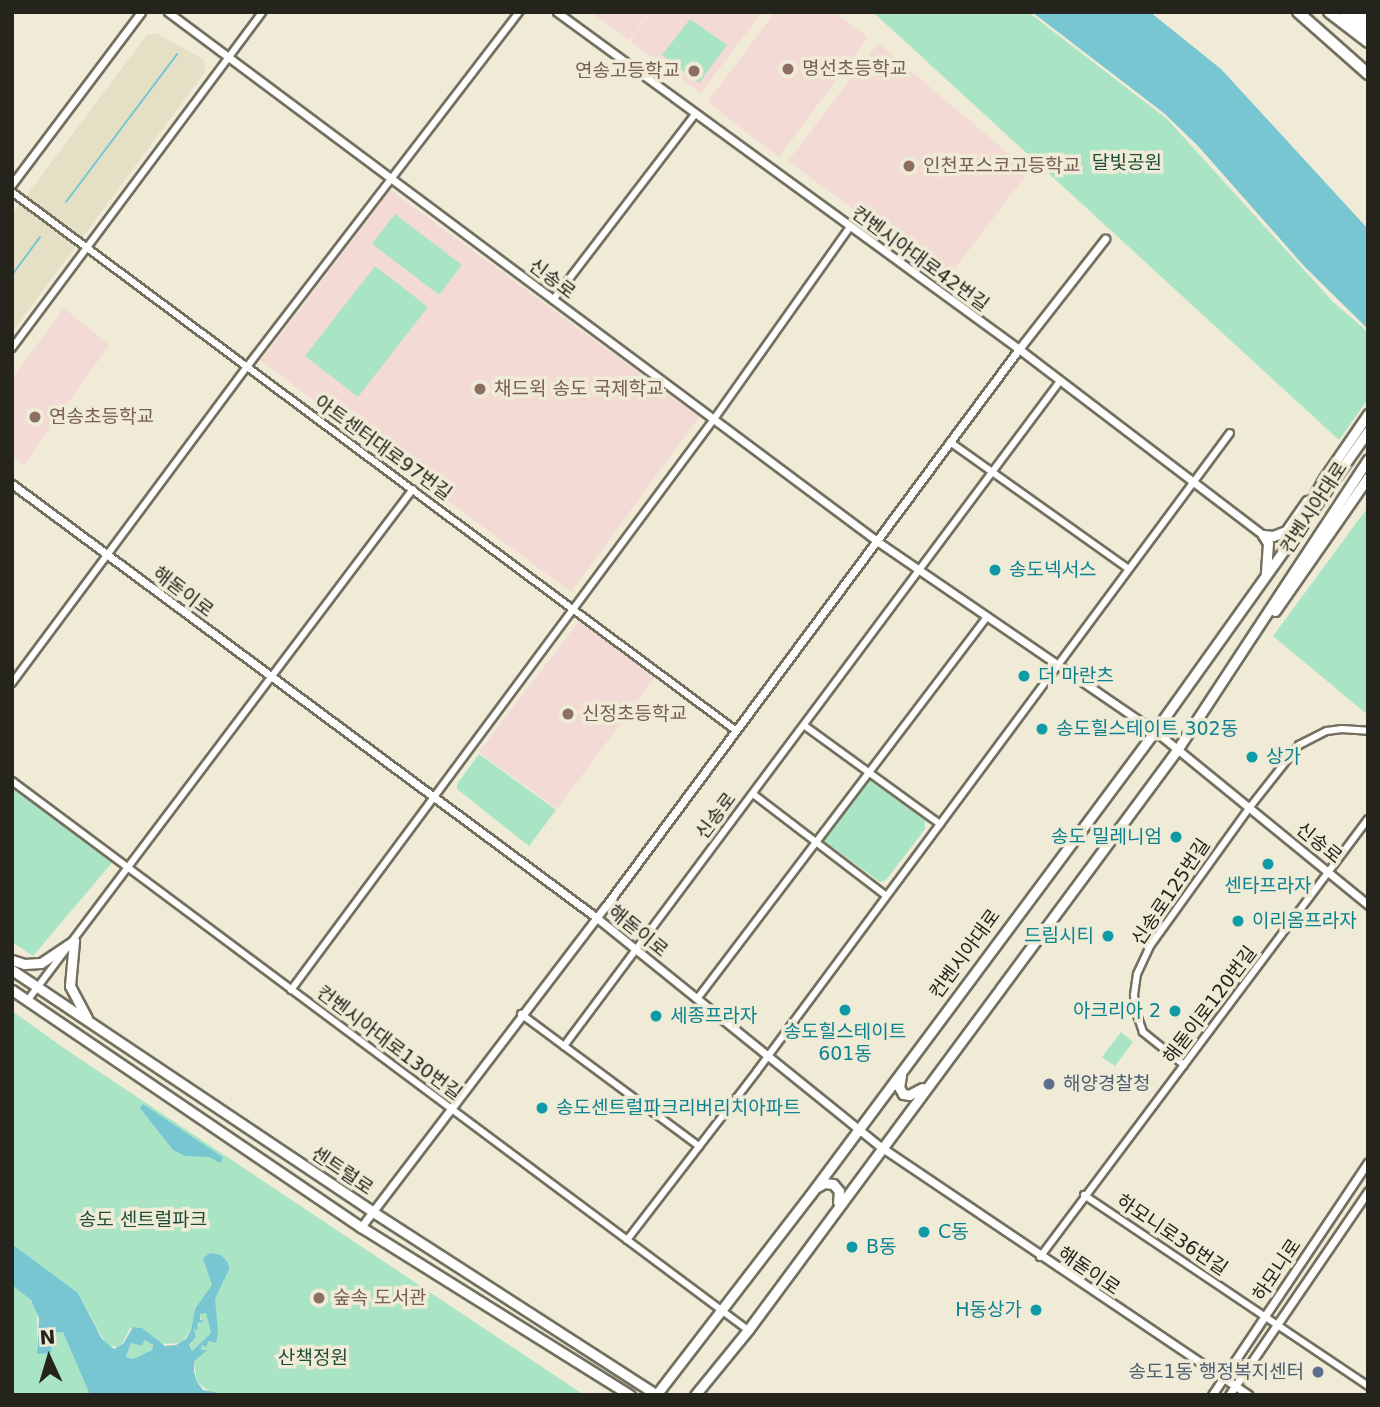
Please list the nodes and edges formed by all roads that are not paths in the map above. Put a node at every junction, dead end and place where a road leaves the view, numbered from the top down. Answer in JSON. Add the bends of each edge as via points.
{"nodes":[{"id":1,"x":141,"y":12,"type":"edge"},
{"id":2,"x":168,"y":12,"type":"edge"},
{"id":3,"x":262,"y":12,"type":"edge"},
{"id":4,"x":519,"y":12,"type":"edge"},
{"id":5,"x":557,"y":12,"type":"edge"},
{"id":6,"x":1298,"y":12,"type":"edge"},
{"id":7,"x":1329,"y":12,"type":"edge"},
{"id":8,"x":1345,"y":12,"type":"edge"},
{"id":9,"x":1359,"y":12,"type":"edge"},
{"id":10,"x":1368,"y":20,"type":"edge"},
{"id":11,"x":1368,"y":33,"type":"edge"},
{"id":12,"x":1368,"y":42,"type":"edge"},
{"id":13,"x":228,"y":58,"type":"junction"},
{"id":14,"x":1368,"y":74,"type":"edge"},
{"id":15,"x":695,"y":114,"type":"junction"},
{"id":16,"x":391,"y":179,"type":"junction"},
{"id":17,"x":12,"y":184,"type":"edge"},
{"id":18,"x":12,"y":192,"type":"edge"},
{"id":19,"x":850,"y":228,"type":"junction"},
{"id":20,"x":1105,"y":239,"type":"dead end"},
{"id":21,"x":87,"y":246,"type":"junction"},
{"id":22,"x":553,"y":300,"type":"junction"},
{"id":23,"x":12,"y":348,"type":"edge"},
{"id":24,"x":1019,"y":349,"type":"junction"},
{"id":25,"x":246,"y":368,"type":"junction"},
{"id":26,"x":1060,"y":381,"type":"junction"},
{"id":27,"x":1368,"y":414,"type":"edge"},
{"id":28,"x":714,"y":419,"type":"junction"},
{"id":29,"x":1368,"y":431,"type":"edge"},
{"id":30,"x":1230,"y":433,"type":"dead end"},
{"id":31,"x":950,"y":442,"type":"junction"},
{"id":32,"x":1349,"y":450,"type":"junction"},
{"id":33,"x":1367,"y":460,"type":"edge"},
{"id":34,"x":992,"y":472,"type":"junction"},
{"id":35,"x":1368,"y":477,"type":"edge"},
{"id":36,"x":1324,"y":478,"type":"junction"},
{"id":37,"x":1194,"y":481,"type":"junction"},
{"id":38,"x":12,"y":484,"type":"edge"},
{"id":39,"x":413,"y":489,"type":"junction"},
{"id":40,"x":1297,"y":531,"type":"junction"},
{"id":41,"x":1263,"y":535,"type":"junction"},
{"id":42,"x":877,"y":541,"type":"junction"},
{"id":43,"x":108,"y":555,"type":"junction"},
{"id":44,"x":1129,"y":569,"type":"junction"},
{"id":45,"x":918,"y":570,"type":"junction"},
{"id":46,"x":1265,"y":577,"type":"junction"},
{"id":47,"x":573,"y":608,"type":"junction"},
{"id":48,"x":987,"y":617,"type":"junction"},
{"id":49,"x":1245,"y":647,"type":"junction"},
{"id":50,"x":1058,"y":665,"type":"junction"},
{"id":51,"x":272,"y":677,"type":"junction"},
{"id":52,"x":12,"y":682,"type":"edge"},
{"id":53,"x":805,"y":726,"type":"junction"},
{"id":54,"x":734,"y":730,"type":"junction"},
{"id":55,"x":1155,"y":731,"type":"junction"},
{"id":56,"x":1368,"y":731,"type":"edge"},
{"id":57,"x":1177,"y":750,"type":"junction"},
{"id":58,"x":868,"y":773,"type":"junction"},
{"id":59,"x":12,"y":781,"type":"edge"},
{"id":60,"x":753,"y":793,"type":"junction"},
{"id":61,"x":434,"y":798,"type":"junction"},
{"id":62,"x":1250,"y":807,"type":"junction"},
{"id":63,"x":1368,"y":819,"type":"edge"},
{"id":64,"x":940,"y":824,"type":"junction"},
{"id":65,"x":816,"y":843,"type":"junction"},
{"id":66,"x":130,"y":868,"type":"junction"},
{"id":67,"x":1330,"y":872,"type":"junction"},
{"id":68,"x":885,"y":895,"type":"junction"},
{"id":69,"x":1368,"y":905,"type":"edge"},
{"id":70,"x":597,"y":918,"type":"junction"},
{"id":71,"x":74,"y":941,"type":"junction"},
{"id":72,"x":635,"y":948,"type":"junction"},
{"id":73,"x":12,"y":960,"type":"edge"},
{"id":74,"x":12,"y":970,"type":"edge"},
{"id":75,"x":37,"y":988,"type":"junction"},
{"id":76,"x":12,"y":990,"type":"edge"},
{"id":77,"x":291,"y":990,"type":"junction"},
{"id":78,"x":697,"y":999,"type":"junction"},
{"id":79,"x":27,"y":1001,"type":"junction"},
{"id":80,"x":521,"y":1014,"type":"junction"},
{"id":81,"x":92,"y":1024,"type":"junction"},
{"id":82,"x":564,"y":1046,"type":"junction"},
{"id":83,"x":768,"y":1056,"type":"junction"},
{"id":84,"x":906,"y":1064,"type":"junction"},
{"id":85,"x":1184,"y":1065,"type":"junction"},
{"id":86,"x":929,"y":1083,"type":"junction"},
{"id":87,"x":452,"y":1109,"type":"junction"},
{"id":88,"x":858,"y":1129,"type":"junction"},
{"id":89,"x":699,"y":1146,"type":"junction"},
{"id":90,"x":881,"y":1147,"type":"junction"},
{"id":91,"x":1368,"y":1162,"type":"edge"},
{"id":92,"x":1368,"y":1191,"type":"edge"},
{"id":93,"x":810,"y":1195,"type":"junction"},
{"id":94,"x":1084,"y":1195,"type":"junction"},
{"id":95,"x":835,"y":1210,"type":"junction"},
{"id":96,"x":373,"y":1212,"type":"junction"},
{"id":97,"x":361,"y":1227,"type":"junction"},
{"id":98,"x":627,"y":1240,"type":"junction"},
{"id":99,"x":1040,"y":1257,"type":"junction"},
{"id":100,"x":721,"y":1310,"type":"junction"},
{"id":101,"x":1264,"y":1317,"type":"junction"},
{"id":102,"x":1276,"y":1325,"type":"junction"},
{"id":103,"x":748,"y":1330,"type":"junction"},
{"id":104,"x":1223,"y":1378,"type":"junction"},
{"id":105,"x":1235,"y":1386,"type":"junction"},
{"id":106,"x":1368,"y":1386,"type":"edge"},
{"id":107,"x":630,"y":1395,"type":"edge"},
{"id":108,"x":657,"y":1395,"type":"edge"},
{"id":109,"x":695,"y":1395,"type":"edge"},
{"id":110,"x":1212,"y":1395,"type":"edge"},
{"id":111,"x":1229,"y":1395,"type":"edge"},
{"id":112,"x":1248,"y":1395,"type":"edge"}],
"edges":[{"from":1,"to":17,"type":"street"},
{"from":2,"to":13,"type":"street","name":"신송로"},
{"from":3,"to":13,"type":"street"},
{"from":4,"to":16,"type":"street"},
{"from":5,"to":15,"type":"street","name":"컨벤시아대로42번길"},
{"from":6,"to":14,"type":"main road"},
{"from":7,"to":12,"type":"main road"},
{"from":8,"to":11,"type":"main road"},
{"from":9,"to":10,"type":"main road"},
{"from":13,"to":16,"type":"street","name":"신송로"},
{"from":13,"to":21,"type":"street"},
{"from":15,"to":19,"type":"street","name":"컨벤시아대로42번길"},
{"from":15,"to":22,"type":"street"},
{"from":16,"to":22,"type":"street","name":"신송로"},
{"from":16,"to":25,"type":"street"},
{"from":18,"to":21,"type":"street","name":"아트센터대로97번길"},
{"from":19,"to":24,"type":"street","name":"컨벤시아대로42번길"},
{"from":19,"to":28,"type":"street"},
{"from":20,"to":24,"type":"street"},
{"from":21,"to":23,"type":"street"},
{"from":21,"to":25,"type":"street","name":"아트센터대로97번길"},
{"from":22,"to":28,"type":"street","name":"신송로"},
{"from":24,"to":26,"type":"street","name":"컨벤시아대로42번길"},
{"from":24,"to":31,"type":"street"},
{"from":25,"to":39,"type":"street","name":"아트센터대로97번길"},
{"from":25,"to":43,"type":"street"},
{"from":26,"to":34,"type":"street"},
{"from":26,"to":37,"type":"street","name":"컨벤시아대로42번길"},
{"from":27,"to":32,"type":"main road","name":"컨벤시아대로"},
{"from":28,"to":42,"type":"street","name":"신송로"},
{"from":28,"to":47,"type":"street"},
{"from":29,"to":32,"type":"main road","name":"컨벤시아대로"},
{"from":30,"to":37,"type":"street"},
{"from":31,"to":34,"type":"street"},
{"from":31,"to":42,"type":"street"},
{"from":32,"to":36,"type":"main road","name":"컨벤시아대로"},
{"from":32,"to":40,"type":"main road","name":"컨벤시아대로"},
{"from":33,"to":49,"type":"main road","name":"컨벤시아대로"},
{"from":34,"to":44,"type":"street"},
{"from":34,"to":45,"type":"street"},
{"from":35,"to":49,"type":"main road","name":"컨벤시아대로"},
{"from":36,"to":40,"type":"main road","name":"컨벤시아대로"},
{"from":36,"to":41,"type":"main road","via":[[1286,531]]},
{"from":37,"to":41,"type":"street","name":"컨벤시아대로42번길"},
{"from":37,"to":44,"type":"street"},
{"from":38,"to":43,"type":"street","name":"해돋이로"},
{"from":39,"to":47,"type":"street","name":"아트센터대로97번길"},
{"from":39,"to":51,"type":"street"},
{"from":40,"to":46,"type":"main road","name":"컨벤시아대로"},
{"from":41,"to":46,"type":"main road","via":[[1268,554]]},
{"from":42,"to":45,"type":"street","name":"신송로"},
{"from":42,"to":54,"type":"street"},
{"from":43,"to":51,"type":"street","name":"해돋이로"},
{"from":43,"to":52,"type":"street"},
{"from":44,"to":50,"type":"street"},
{"from":45,"to":48,"type":"street","name":"신송로"},
{"from":45,"to":53,"type":"street","name":"신송로"},
{"from":46,"to":55,"type":"main road","name":"컨벤시아대로"},
{"from":47,"to":54,"type":"street","name":"아트센터대로97번길"},
{"from":47,"to":61,"type":"street"},
{"from":48,"to":50,"type":"street","name":"신송로"},
{"from":48,"to":58,"type":"street"},
{"from":49,"to":57,"type":"main road","name":"컨벤시아대로"},
{"from":50,"to":55,"type":"street","name":"신송로"},
{"from":50,"to":64,"type":"street"},
{"from":51,"to":61,"type":"street","name":"해돋이로"},
{"from":51,"to":66,"type":"street"},
{"from":53,"to":58,"type":"street"},
{"from":53,"to":60,"type":"street","name":"신송로"},
{"from":54,"to":70,"type":"street"},
{"from":55,"to":57,"type":"street","name":"신송로"},
{"from":55,"to":84,"type":"main road","name":"컨벤시아대로"},
{"from":56,"to":62,"type":"street","via":[[1328,731],[1299,746]]},
{"from":57,"to":62,"type":"street","name":"신송로"},
{"from":57,"to":86,"type":"main road","name":"컨벤시아대로"},
{"from":58,"to":64,"type":"street"},
{"from":58,"to":65,"type":"street"},
{"from":59,"to":66,"type":"street","name":"컨벤시아대로130번길"},
{"from":60,"to":65,"type":"street"},
{"from":60,"to":72,"type":"street","name":"신송로"},
{"from":61,"to":70,"type":"street","name":"해돋이로"},
{"from":61,"to":77,"type":"street"},
{"from":62,"to":67,"type":"street","name":"신송로"},
{"from":62,"to":85,"type":"street","name":"신송로125번길","via":[[1150,946],[1137,974],[1134,995],[1143,1032]]},
{"from":63,"to":67,"type":"street","name":"해돋이로120번길"},
{"from":64,"to":68,"type":"street"},
{"from":65,"to":68,"type":"street"},
{"from":65,"to":78,"type":"street"},
{"from":66,"to":71,"type":"street"},
{"from":66,"to":77,"type":"street","name":"컨벤시아대로130번길"},
{"from":67,"to":69,"type":"street","name":"신송로"},
{"from":67,"to":85,"type":"street","name":"해돋이로120번길"},
{"from":68,"to":83,"type":"street"},
{"from":70,"to":72,"type":"street","name":"해돋이로"},
{"from":70,"to":80,"type":"street"},
{"from":71,"to":73,"type":"main road","via":[[41,963]]},
{"from":71,"to":75,"type":"street"},
{"from":71,"to":81,"type":"main road","via":[[70,986]]},
{"from":72,"to":78,"type":"street","name":"해돋이로"},
{"from":72,"to":82,"type":"street","name":"신송로"},
{"from":74,"to":75,"type":"main road","name":"센트럴로"},
{"from":75,"to":79,"type":"street"},
{"from":75,"to":81,"type":"main road","name":"센트럴로"},
{"from":76,"to":79,"type":"main road","name":"센트럴로"},
{"from":77,"to":87,"type":"street","name":"컨벤시아대로130번길"},
{"from":78,"to":83,"type":"street","name":"해돋이로"},
{"from":79,"to":97,"type":"main road","name":"센트럴로"},
{"from":80,"to":82,"type":"street"},
{"from":80,"to":87,"type":"street"},
{"from":81,"to":96,"type":"main road","name":"센트럴로"},
{"from":82,"to":89,"type":"street"},
{"from":83,"to":88,"type":"street","name":"해돋이로"},
{"from":83,"to":89,"type":"street"},
{"from":84,"to":86,"type":"main road","via":[[901,1093],[913,1094]]},
{"from":84,"to":88,"type":"main road","name":"컨벤시아대로"},
{"from":85,"to":94,"type":"street","name":"해돋이로120번길"},
{"from":86,"to":90,"type":"main road","name":"컨벤시아대로"},
{"from":87,"to":96,"type":"street"},
{"from":87,"to":98,"type":"street","name":"컨벤시아대로130번길"},
{"from":88,"to":90,"type":"street","name":"해돋이로"},
{"from":88,"to":93,"type":"main road","name":"컨벤시아대로"},
{"from":89,"to":98,"type":"street"},
{"from":90,"to":95,"type":"main road","name":"컨벤시아대로"},
{"from":90,"to":99,"type":"street","name":"해돋이로"},
{"from":91,"to":101,"type":"street","name":"하모니로"},
{"from":92,"to":102,"type":"street","name":"하모니로"},
{"from":93,"to":95,"type":"main road","via":[[824,1183],[833,1184],[840,1196]]},
{"from":93,"to":100,"type":"main road","name":"컨벤시아대로"},
{"from":94,"to":99,"type":"street","name":"해돋이로120번길"},
{"from":94,"to":101,"type":"street","name":"하모니로36번길"},
{"from":95,"to":103,"type":"main road","name":"컨벤시아대로"},
{"from":96,"to":97,"type":"street"},
{"from":96,"to":108,"type":"main road","name":"센트럴로"},
{"from":97,"to":107,"type":"main road","name":"센트럴로"},
{"from":98,"to":100,"type":"street","name":"컨벤시아대로130번길"},
{"from":99,"to":104,"type":"street","name":"해돋이로"},
{"from":100,"to":103,"type":"street","name":"컨벤시아대로130번길"},
{"from":100,"to":108,"type":"main road","name":"컨벤시아대로"},
{"from":101,"to":102,"type":"street","name":"하모니로36번길"},
{"from":101,"to":104,"type":"street","name":"하모니로"},
{"from":102,"to":105,"type":"street","name":"하모니로"},
{"from":102,"to":106,"type":"street","name":"하모니로36번길"},
{"from":103,"to":109,"type":"main road","name":"컨벤시아대로"},
{"from":104,"to":105,"type":"street","name":"해돋이로"},
{"from":104,"to":110,"type":"street","name":"하모니로"},
{"from":105,"to":111,"type":"street","name":"하모니로"},
{"from":105,"to":112,"type":"street","name":"해돋이로"}]}
